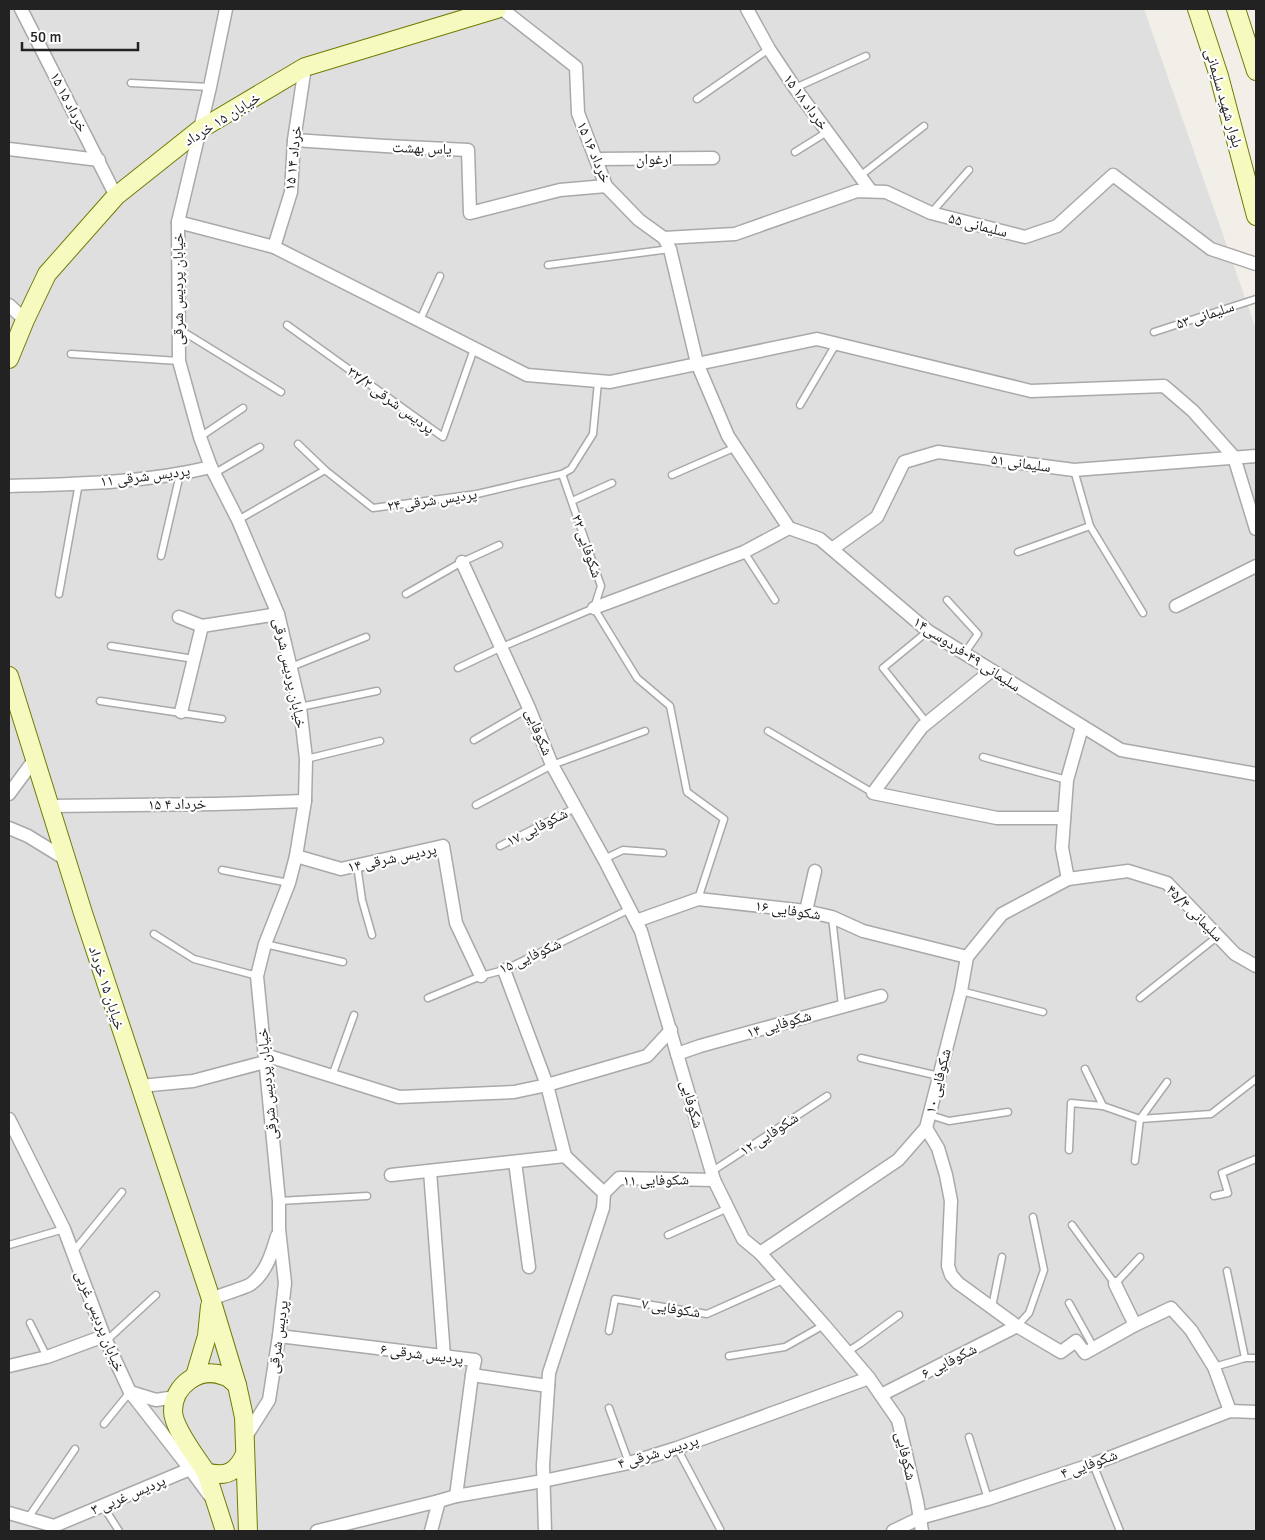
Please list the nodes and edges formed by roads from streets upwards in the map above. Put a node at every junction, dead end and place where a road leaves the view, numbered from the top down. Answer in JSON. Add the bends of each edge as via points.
{"nodes":[{"id":1,"x":21,"y":9,"type":"edge"},
{"id":2,"x":226,"y":9,"type":"edge"},
{"id":3,"x":497,"y":9,"type":"edge"},
{"id":4,"x":502,"y":9,"type":"edge"},
{"id":5,"x":747,"y":9,"type":"edge"},
{"id":6,"x":1197,"y":9,"type":"edge"},
{"id":7,"x":1236,"y":9,"type":"edge"},
{"id":8,"x":305,"y":67,"type":"junction"},
{"id":9,"x":1256,"y":71,"type":"edge"},
{"id":10,"x":199,"y":130,"type":"junction"},
{"id":11,"x":294,"y":140,"type":"junction"},
{"id":12,"x":9,"y":149,"type":"edge"},
{"id":13,"x":713,"y":158,"type":"dead end"},
{"id":14,"x":596,"y":159,"type":"junction"},
{"id":15,"x":98,"y":160,"type":"junction"},
{"id":16,"x":606,"y":186,"type":"junction"},
{"id":17,"x":871,"y":191,"type":"junction"},
{"id":18,"x":116,"y":196,"type":"junction"},
{"id":19,"x":1256,"y":216,"type":"edge"},
{"id":20,"x":178,"y":222,"type":"junction"},
{"id":21,"x":667,"y":244,"type":"junction"},
{"id":22,"x":274,"y":247,"type":"junction"},
{"id":23,"x":1256,"y":264,"type":"edge"},
{"id":24,"x":9,"y":305,"type":"edge"},
{"id":25,"x":25,"y":320,"type":"junction"},
{"id":26,"x":9,"y":359,"type":"edge"},
{"id":27,"x":697,"y":363,"type":"junction"},
{"id":28,"x":1256,"y":456,"type":"edge"},
{"id":29,"x":1234,"y":457,"type":"junction"},
{"id":30,"x":213,"y":470,"type":"junction"},
{"id":31,"x":9,"y":486,"type":"edge"},
{"id":32,"x":789,"y":528,"type":"junction"},
{"id":33,"x":1256,"y":529,"type":"edge"},
{"id":34,"x":832,"y":549,"type":"junction"},
{"id":35,"x":462,"y":562,"type":"road end"},
{"id":36,"x":1256,"y":566,"type":"edge"},
{"id":37,"x":1176,"y":606,"type":"dead end"},
{"id":38,"x":594,"y":608,"type":"road end"},
{"id":39,"x":278,"y":614,"type":"junction"},
{"id":40,"x":179,"y":617,"type":"dead end"},
{"id":41,"x":202,"y":626,"type":"junction"},
{"id":42,"x":991,"y":671,"type":"junction"},
{"id":43,"x":9,"y":676,"type":"edge"},
{"id":44,"x":181,"y":712,"type":"road end"},
{"id":45,"x":1082,"y":726,"type":"junction"},
{"id":46,"x":34,"y":760,"type":"junction"},
{"id":47,"x":1256,"y":774,"type":"edge"},
{"id":48,"x":9,"y":794,"type":"edge"},
{"id":49,"x":305,"y":801,"type":"junction"},
{"id":50,"x":50,"y":806,"type":"junction"},
{"id":51,"x":1064,"y":818,"type":"junction"},
{"id":52,"x":9,"y":828,"type":"edge"},
{"id":53,"x":296,"y":856,"type":"junction"},
{"id":54,"x":67,"y":860,"type":"junction"},
{"id":55,"x":814,"y":872,"type":"dead end"},
{"id":56,"x":1068,"y":879,"type":"junction"},
{"id":57,"x":806,"y":911,"type":"junction"},
{"id":58,"x":636,"y":921,"type":"junction"},
{"id":59,"x":967,"y":957,"type":"junction"},
{"id":60,"x":1256,"y":966,"type":"edge"},
{"id":61,"x":504,"y":970,"type":"road end"},
{"id":62,"x":481,"y":976,"type":"road end"},
{"id":63,"x":881,"y":996,"type":"dead end"},
{"id":64,"x":671,"y":1030,"type":"junction"},
{"id":65,"x":677,"y":1054,"type":"junction"},
{"id":66,"x":265,"y":1058,"type":"junction"},
{"id":67,"x":140,"y":1086,"type":"junction"},
{"id":68,"x":547,"y":1086,"type":"junction"},
{"id":69,"x":9,"y":1119,"type":"edge"},
{"id":70,"x":926,"y":1128,"type":"junction"},
{"id":71,"x":565,"y":1156,"type":"junction"},
{"id":72,"x":515,"y":1162,"type":"junction"},
{"id":73,"x":430,"y":1171,"type":"junction"},
{"id":74,"x":391,"y":1175,"type":"dead end"},
{"id":75,"x":712,"y":1176,"type":"junction"},
{"id":76,"x":604,"y":1193,"type":"junction"},
{"id":77,"x":279,"y":1229,"type":"junction"},
{"id":78,"x":760,"y":1254,"type":"junction"},
{"id":79,"x":529,"y":1267,"type":"dead end"},
{"id":80,"x":1115,"y":1284,"type":"road end"},
{"id":81,"x":211,"y":1298,"type":"junction"},
{"id":82,"x":1135,"y":1325,"type":"junction"},
{"id":83,"x":1017,"y":1326,"type":"junction"},
{"id":84,"x":279,"y":1336,"type":"junction"},
{"id":85,"x":105,"y":1339,"type":"junction"},
{"id":86,"x":444,"y":1356,"type":"junction"},
{"id":87,"x":9,"y":1366,"type":"edge"},
{"id":88,"x":472,"y":1375,"type":"junction"},
{"id":89,"x":195,"y":1376,"type":"junction"},
{"id":90,"x":869,"y":1378,"type":"junction"},
{"id":91,"x":237,"y":1384,"type":"junction"},
{"id":92,"x":548,"y":1386,"type":"junction"},
{"id":93,"x":130,"y":1392,"type":"junction"},
{"id":94,"x":881,"y":1395,"type":"junction"},
{"id":95,"x":175,"y":1397,"type":"junction"},
{"id":96,"x":1230,"y":1411,"type":"junction"},
{"id":97,"x":1256,"y":1412,"type":"edge"},
{"id":98,"x":245,"y":1446,"type":"junction"},
{"id":99,"x":198,"y":1471,"type":"junction"},
{"id":100,"x":543,"y":1481,"type":"junction"},
{"id":101,"x":456,"y":1496,"type":"junction"},
{"id":102,"x":439,"y":1501,"type":"junction"},
{"id":103,"x":9,"y":1513,"type":"edge"},
{"id":104,"x":920,"y":1518,"type":"junction"},
{"id":105,"x":226,"y":1531,"type":"edge"},
{"id":106,"x":248,"y":1531,"type":"edge"},
{"id":107,"x":317,"y":1531,"type":"edge"},
{"id":108,"x":431,"y":1531,"type":"edge"},
{"id":109,"x":545,"y":1531,"type":"edge"},
{"id":110,"x":893,"y":1531,"type":"edge"},
{"id":111,"x":922,"y":1531,"type":"edge"}],
"edges":[{"from":1,"to":15,"type":"street","name":"۱۵ خرداد ۱۵"},
{"from":2,"to":10,"type":"street","name":"خیابان پردیس شرقی"},
{"from":3,"to":8,"type":"street","name":"خیابان ۱۵ خرداد"},
{"from":4,"to":14,"type":"street","name":"۱۵ خرداد ۱۶","via":[[576,67],[578,113]]},
{"from":5,"to":17,"type":"street","name":"۱۵ خرداد ۱۸","via":[[795,88]]},
{"from":6,"to":19,"type":"street","name":"بلوار شهید سلیمانی","via":[[1219,76]]},
{"from":7,"to":9,"type":"street"},
{"from":8,"to":10,"type":"street","name":"خیابان ۱۵ خرداد"},
{"from":8,"to":11,"type":"street","name":"۱۵ خرداد ۱۴"},
{"from":10,"to":18,"type":"street","name":"خیابان ۱۵ خرداد"},
{"from":10,"to":20,"type":"street","name":"خیابان پردیس شرقی"},
{"from":11,"to":16,"type":"street","name":"یاس بهشت","via":[[468,150],[470,213],[560,190]]},
{"from":11,"to":22,"type":"street","name":"۱۵ خرداد ۱۴","via":[[291,192]]},
{"from":12,"to":15,"type":"street"},
{"from":13,"to":14,"type":"street","name":"ارغوان"},
{"from":14,"to":16,"type":"street","name":"۱۵ خرداد ۱۶"},
{"from":15,"to":18,"type":"street","name":"۱۵ خرداد ۱۵"},
{"from":16,"to":21,"type":"street","name":"۱۵ خرداد ۱۶"},
{"from":17,"to":21,"type":"street","name":"سلیمانی ۵۵","via":[[857,191],[735,234]]},
{"from":17,"to":23,"type":"street","name":"سلیمانی ۵۵","via":[[886,192],[931,213],[1025,237],[1057,226],[1113,174],[1211,249]]},
{"from":18,"to":25,"type":"street","name":"خیابان ۱۵ خرداد","via":[[48,274]]},
{"from":20,"to":22,"type":"street"},
{"from":20,"to":30,"type":"street","name":"خیابان پردیس شرقی","via":[[179,361],[200,437]]},
{"from":21,"to":27,"type":"street"},
{"from":22,"to":27,"type":"street","via":[[527,375],[610,382]]},
{"from":24,"to":25,"type":"street"},
{"from":25,"to":26,"type":"street","name":"خیابان ۱۵ خرداد"},
{"from":27,"to":29,"type":"street","via":[[817,339],[1031,391],[1164,386],[1193,411]]},
{"from":27,"to":32,"type":"street","via":[[728,436]]},
{"from":28,"to":29,"type":"street","name":"سلیمانی ۵۱"},
{"from":29,"to":33,"type":"street"},
{"from":29,"to":34,"type":"street","name":"سلیمانی ۵۱","via":[[1074,470],[938,452],[904,462],[877,517]]},
{"from":30,"to":31,"type":"street","name":"پردیس شرقی ۱۱","via":[[79,484]]},
{"from":30,"to":39,"type":"street","name":"خیابان پردیس شرقی"},
{"from":32,"to":34,"type":"street","name":"سلیمانی ۴۹-فردوسی۱۴","via":[[820,539]]},
{"from":32,"to":38,"type":"street","via":[[744,552]]},
{"from":34,"to":42,"type":"street","name":"سلیمانی ۴۹-فردوسی۱۴","via":[[928,632]]},
{"from":35,"to":58,"type":"street","name":"شکوفایی","via":[[530,708],[552,765]]},
{"from":36,"to":37,"type":"street"},
{"from":39,"to":41,"type":"street"},
{"from":39,"to":49,"type":"street","name":"خیابان پردیس شرقی","via":[[300,706],[306,759]]},
{"from":40,"to":41,"type":"street"},
{"from":41,"to":44,"type":"street"},
{"from":42,"to":45,"type":"street","name":"سلیمانی ۴۹-فردوسی۱۴"},
{"from":42,"to":51,"type":"street","via":[[922,727],[873,793],[997,818]]},
{"from":43,"to":46,"type":"street","name":"خیابان ۱۵ خرداد"},
{"from":45,"to":47,"type":"street","name":"سلیمانی ۴۹-فردوسی۱۴","via":[[1122,750]]},
{"from":45,"to":51,"type":"street","via":[[1067,780]]},
{"from":46,"to":48,"type":"street"},
{"from":46,"to":50,"type":"street","name":"خیابان ۱۵ خرداد"},
{"from":49,"to":50,"type":"street","name":"۱۵ خرداد ۴"},
{"from":49,"to":53,"type":"street","name":"خیابان پردیس شرقی"},
{"from":50,"to":54,"type":"street","name":"خیابان ۱۵ خرداد"},
{"from":51,"to":56,"type":"street","via":[[1062,848]]},
{"from":52,"to":54,"type":"street"},
{"from":53,"to":62,"type":"street","name":"پردیس شرقی ۱۴","via":[[341,868],[443,846],[456,923]]},
{"from":53,"to":66,"type":"street","name":"خیابان پردیس شرقی","via":[[257,976]]},
{"from":54,"to":67,"type":"street","name":"خیابان ۱۵ خرداد"},
{"from":55,"to":57,"type":"street"},
{"from":56,"to":59,"type":"street","name":"شکوفایی ۱۰","via":[[1002,914]]},
{"from":56,"to":60,"type":"street","name":"سلیمانی ۴۵/۴","via":[[1128,871],[1167,883],[1235,954]]},
{"from":57,"to":58,"type":"street","name":"شکوفایی ۱۶","via":[[698,899]]},
{"from":57,"to":59,"type":"street","name":"شکوفایی ۱۶","via":[[832,917],[863,931]]},
{"from":58,"to":64,"type":"street","name":"شکوفایی"},
{"from":59,"to":70,"type":"street","name":"شکوفایی ۱۰"},
{"from":61,"to":68,"type":"street"},
{"from":63,"to":65,"type":"street","name":"شکوفایی ۱۴"},
{"from":64,"to":65,"type":"street","name":"شکوفایی"},
{"from":64,"to":68,"type":"street","via":[[647,1056]]},
{"from":65,"to":75,"type":"street","name":"شکوفایی"},
{"from":66,"to":67,"type":"street","via":[[193,1081]]},
{"from":66,"to":68,"type":"street","via":[[399,1097],[514,1092]]},
{"from":66,"to":77,"type":"street","name":"خیابان پردیس شرقی"},
{"from":67,"to":81,"type":"street","name":"خیابان ۱۵ خرداد"},
{"from":68,"to":71,"type":"street"},
{"from":69,"to":85,"type":"street","name":"خیابان پردیس غربی","via":[[64,1229]]},
{"from":70,"to":78,"type":"street","name":"شکوفایی ۱۰","via":[[898,1160]]},
{"from":70,"to":83,"type":"street","via":[[938,1148],[951,1201],[948,1257],[951,1275]]},
{"from":71,"to":72,"type":"street"},
{"from":71,"to":76,"type":"street"},
{"from":72,"to":73,"type":"street"},
{"from":72,"to":79,"type":"street"},
{"from":73,"to":74,"type":"street"},
{"from":73,"to":86,"type":"street"},
{"from":75,"to":76,"type":"street","name":"شکوفایی ۱۱","via":[[619,1178]]},
{"from":75,"to":78,"type":"street","name":"شکوفایی","via":[[744,1239]]},
{"from":76,"to":92,"type":"street","via":[[603,1208],[549,1373]]},
{"from":77,"to":81,"type":"street","via":[[272,1254],[251,1284]]},
{"from":77,"to":84,"type":"street","name":"پردیس شرقی","via":[[285,1282]]},
{"from":78,"to":90,"type":"street","name":"شکوفایی"},
{"from":80,"to":82,"type":"street"},
{"from":81,"to":89,"type":"street","via":[[207,1336]]},
{"from":81,"to":91,"type":"street","name":"خیابان ۱۵ خرداد"},
{"from":82,"to":83,"type":"street","via":[[1085,1354],[1076,1341],[1061,1352]]},
{"from":82,"to":96,"type":"street","via":[[1171,1308],[1191,1330],[1214,1367]]},
{"from":83,"to":94,"type":"street","name":"شکوفایی ۶"},
{"from":84,"to":86,"type":"street","name":"پردیس شرقی ۶"},
{"from":84,"to":98,"type":"street","name":"پردیس شرقی","via":[[269,1400]]},
{"from":85,"to":87,"type":"street"},
{"from":85,"to":93,"type":"street","name":"خیابان پردیس غربی"},
{"from":86,"to":88,"type":"street","name":"پردیس شرقی ۶","via":[[475,1360]]},
{"from":88,"to":92,"type":"street","name":"پردیس شرقی ۶"},
{"from":88,"to":101,"type":"street"},
{"from":89,"to":91,"type":"street","via":[[210,1373],[225,1376]]},
{"from":89,"to":95,"type":"street","via":[[183,1384]]},
{"from":90,"to":94,"type":"street","name":"شکوفایی"},
{"from":90,"to":100,"type":"street","name":"پردیس شرقی ۴","via":[[629,1463]]},
{"from":91,"to":98,"type":"street","via":[[244,1417]]},
{"from":92,"to":100,"type":"street"},
{"from":93,"to":95,"type":"street","via":[[156,1400]]},
{"from":93,"to":99,"type":"street","name":"خیابان پردیس غربی"},
{"from":94,"to":104,"type":"street","name":"شکوفایی","via":[[898,1420]]},
{"from":95,"to":99,"type":"street","via":[[173,1412],[177,1427]]},
{"from":96,"to":97,"type":"street","name":"شکوفایی ۴"},
{"from":96,"to":104,"type":"street","name":"شکوفایی ۴","via":[[1093,1464]]},
{"from":98,"to":99,"type":"street","via":[[241,1463],[234,1470],[216,1475]]},
{"from":98,"to":106,"type":"street"},
{"from":99,"to":103,"type":"street","name":"پردیس غربی ۳","via":[[54,1526]]},
{"from":99,"to":105,"type":"street"},
{"from":100,"to":101,"type":"street","name":"پردیس شرقی ۴"},
{"from":100,"to":109,"type":"street"},
{"from":101,"to":102,"type":"street","name":"پردیس شرقی ۴"},
{"from":102,"to":107,"type":"street","name":"پردیس شرقی ۴"},
{"from":102,"to":108,"type":"street"},
{"from":104,"to":110,"type":"street","name":"شکوفایی ۴"},
{"from":104,"to":111,"type":"street","name":"شکوفایی"}]}
